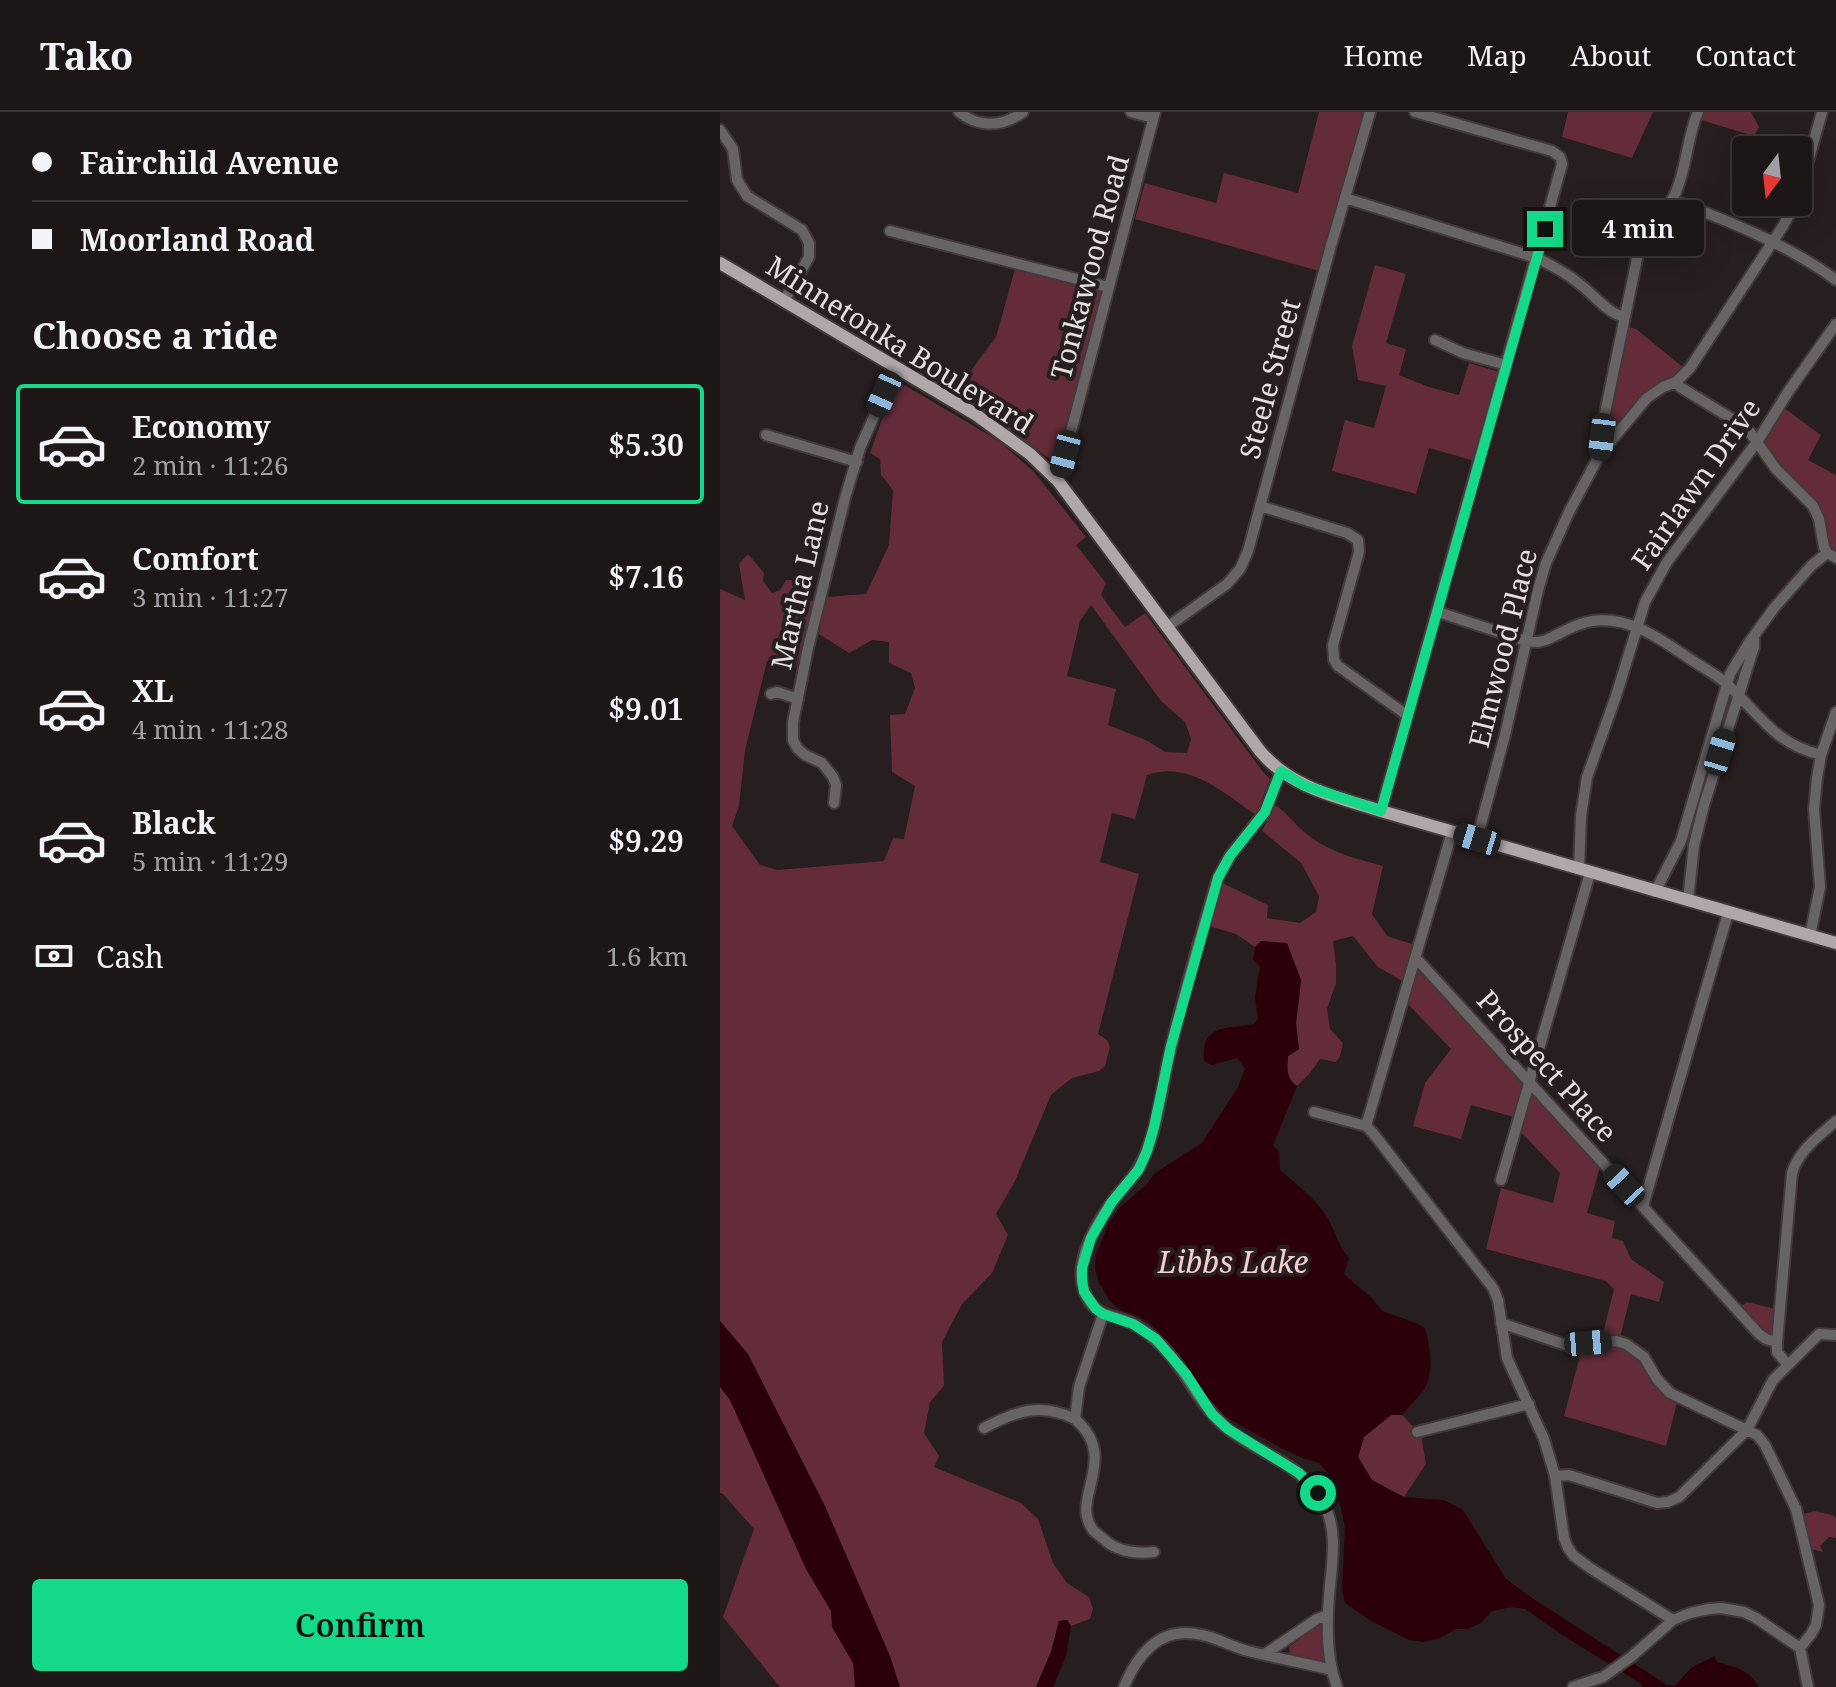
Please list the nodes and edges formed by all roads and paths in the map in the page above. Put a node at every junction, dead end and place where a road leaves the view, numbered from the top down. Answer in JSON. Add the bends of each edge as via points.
{"nodes":[{"id":1,"x":959,"y":112,"type":"edge"},
{"id":2,"x":1023,"y":112,"type":"edge"},
{"id":3,"x":1131,"y":112,"type":"edge"},
{"id":4,"x":1370,"y":112,"type":"edge"},
{"id":5,"x":1415,"y":112,"type":"edge"},
{"id":6,"x":1698,"y":112,"type":"edge"},
{"id":7,"x":1822,"y":112,"type":"edge"},
{"id":8,"x":1154,"y":115,"type":"edge"},
{"id":9,"x":720,"y":130,"type":"edge"},
{"id":10,"x":1812,"y":147,"type":"edge"},
{"id":11,"x":1345,"y":198,"type":"junction"},
{"id":12,"x":1672,"y":200,"type":"junction"},
{"id":13,"x":1788,"y":216,"type":"edge"},
{"id":14,"x":890,"y":231,"type":"dead end"},
{"id":15,"x":1772,"y":243,"type":"junction"},
{"id":16,"x":1537,"y":258,"type":"junction"},
{"id":17,"x":720,"y":263,"type":"edge"},
{"id":18,"x":1836,"y":280,"type":"edge"},
{"id":19,"x":1108,"y":287,"type":"junction"},
{"id":20,"x":784,"y":301,"type":"junction"},
{"id":21,"x":1625,"y":317,"type":"junction"},
{"id":22,"x":1836,"y":324,"type":"edge"},
{"id":23,"x":1435,"y":340,"type":"dead end"},
{"id":24,"x":1506,"y":365,"type":"junction"},
{"id":25,"x":896,"y":367,"type":"junction"},
{"id":26,"x":1676,"y":382,"type":"junction"},
{"id":27,"x":766,"y":435,"type":"dead end"},
{"id":28,"x":1757,"y":442,"type":"junction"},
{"id":29,"x":1599,"y":456,"type":"junction"},
{"id":30,"x":857,"y":462,"type":"junction"},
{"id":31,"x":1058,"y":481,"type":"junction"},
{"id":32,"x":1260,"y":506,"type":"junction"},
{"id":33,"x":1832,"y":556,"type":"edge"},
{"id":34,"x":1438,"y":612,"type":"junction"},
{"id":35,"x":1167,"y":627,"type":"junction"},
{"id":36,"x":1637,"y":628,"type":"junction"},
{"id":37,"x":1754,"y":637,"type":"junction"},
{"id":38,"x":1526,"y":641,"type":"junction"},
{"id":39,"x":1727,"y":683,"type":"junction"},
{"id":40,"x":771,"y":694,"type":"dead end"},
{"id":41,"x":1738,"y":695,"type":"junction"},
{"id":42,"x":798,"y":699,"type":"junction"},
{"id":43,"x":1836,"y":712,"type":"edge"},
{"id":44,"x":1408,"y":716,"type":"junction"},
{"id":45,"x":1821,"y":755,"type":"junction"},
{"id":46,"x":1281,"y":771,"type":"junction"},
{"id":47,"x":834,"y":803,"type":"dead end"},
{"id":48,"x":1381,"y":811,"type":"junction"},
{"id":49,"x":1452,"y":832,"type":"junction"},
{"id":50,"x":1477,"y":839,"type":"junction"},
{"id":51,"x":1584,"y":871,"type":"junction"},
{"id":52,"x":1655,"y":892,"type":"junction"},
{"id":53,"x":1688,"y":901,"type":"junction"},
{"id":54,"x":1728,"y":913,"type":"junction"},
{"id":55,"x":1810,"y":936,"type":"junction"},
{"id":56,"x":1836,"y":943,"type":"edge"},
{"id":57,"x":1416,"y":958,"type":"junction"},
{"id":58,"x":1528,"y":1083,"type":"junction"},
{"id":59,"x":1314,"y":1112,"type":"dead end"},
{"id":60,"x":1836,"y":1121,"type":"edge"},
{"id":61,"x":1366,"y":1126,"type":"junction"},
{"id":62,"x":1501,"y":1180,"type":"dead end"},
{"id":63,"x":1643,"y":1206,"type":"junction"},
{"id":64,"x":1103,"y":1314,"type":"junction"},
{"id":65,"x":1501,"y":1323,"type":"junction"},
{"id":66,"x":1832,"y":1334,"type":"edge"},
{"id":67,"x":1777,"y":1342,"type":"junction"},
{"id":68,"x":1787,"y":1364,"type":"junction"},
{"id":69,"x":1529,"y":1404,"type":"junction"},
{"id":70,"x":1075,"y":1419,"type":"junction"},
{"id":71,"x":984,"y":1428,"type":"dead end"},
{"id":72,"x":1747,"y":1430,"type":"junction"},
{"id":73,"x":1417,"y":1432,"type":"dead end"},
{"id":74,"x":1555,"y":1476,"type":"junction"},
{"id":75,"x":1154,"y":1552,"type":"dead end"},
{"id":76,"x":1328,"y":1615,"type":"junction"},
{"id":77,"x":1673,"y":1620,"type":"junction"},
{"id":78,"x":1800,"y":1648,"type":"junction"},
{"id":79,"x":1265,"y":1654,"type":"junction"},
{"id":80,"x":1332,"y":1670,"type":"junction"},
{"id":81,"x":1124,"y":1687,"type":"edge"},
{"id":82,"x":1337,"y":1687,"type":"edge"},
{"id":83,"x":1573,"y":1687,"type":"edge"},
{"id":84,"x":1808,"y":1687,"type":"edge"}],
"edges":[{"from":1,"to":2,"type":"street","via":[[973,121],[996,124]]},
{"from":3,"to":8,"type":"street"},
{"from":4,"to":11,"type":"street","name":"Steele Street"},
{"from":5,"to":16,"type":"street","via":[[1558,155],[1561,169]]},
{"from":6,"to":12,"type":"street","name":"Elmwood Place"},
{"from":7,"to":10,"type":"street"},
{"from":8,"to":19,"type":"street","name":"Tonkawood Road"},
{"from":9,"to":20,"type":"street","via":[[733,149],[737,180],[747,196],[802,230],[809,243],[809,257]]},
{"from":11,"to":16,"type":"street"},
{"from":11,"to":32,"type":"street","name":"Steele Street"},
{"from":12,"to":15,"type":"street"},
{"from":12,"to":21,"type":"street","name":"Elmwood Place","via":[[1642,237]]},
{"from":13,"to":15,"type":"street"},
{"from":14,"to":19,"type":"street"},
{"from":15,"to":18,"type":"street"},
{"from":15,"to":26,"type":"street"},
{"from":16,"to":21,"type":"street"},
{"from":16,"to":24,"type":"street"},
{"from":17,"to":20,"type":"main road","name":"Minnetonka Boulevard"},
{"from":19,"to":31,"type":"street","name":"Tonkawood Road"},
{"from":20,"to":25,"type":"main road","name":"Minnetonka Boulevard"},
{"from":21,"to":29,"type":"street","name":"Elmwood Place"},
{"from":22,"to":28,"type":"street","name":"Fairlawn Drive"},
{"from":23,"to":24,"type":"street"},
{"from":24,"to":34,"type":"street"},
{"from":25,"to":30,"type":"street","name":"Martha Lane"},
{"from":25,"to":31,"type":"main road","name":"Minnetonka Boulevard","via":[[975,414]]},
{"from":26,"to":28,"type":"street","via":[[1747,428]]},
{"from":26,"to":29,"type":"street","via":[[1647,398]]},
{"from":27,"to":30,"type":"street"},
{"from":28,"to":33,"type":"street","via":[[1813,506]]},
{"from":28,"to":36,"type":"street","name":"Fairlawn Drive","via":[[1667,562]]},
{"from":29,"to":38,"type":"street","name":"Elmwood Place","via":[[1546,563]]},
{"from":30,"to":42,"type":"street","name":"Martha Lane"},
{"from":31,"to":35,"type":"main road","name":"Minnetonka Boulevard"},
{"from":32,"to":35,"type":"street","name":"Steele Street","via":[[1240,569]]},
{"from":32,"to":44,"type":"street","via":[[1358,540],[1334,660]]},
{"from":33,"to":37,"type":"street","via":[[1811,566]]},
{"from":34,"to":38,"type":"street"},
{"from":34,"to":44,"type":"street"},
{"from":35,"to":46,"type":"main road","name":"Minnetonka Boulevard","via":[[1260,751]]},
{"from":36,"to":38,"type":"street","via":[[1591,621],[1546,640]]},
{"from":36,"to":39,"type":"street"},
{"from":36,"to":51,"type":"street","name":"Fairlawn Drive","via":[[1587,777],[1581,816]]},
{"from":37,"to":39,"type":"street"},
{"from":37,"to":41,"type":"street"},
{"from":38,"to":50,"type":"street","name":"Elmwood Place"},
{"from":39,"to":41,"type":"street"},
{"from":39,"to":52,"type":"street","via":[[1681,841]]},
{"from":40,"to":42,"type":"street"},
{"from":41,"to":45,"type":"street","via":[[1779,737]]},
{"from":41,"to":53,"type":"street","via":[[1694,845]]},
{"from":42,"to":47,"type":"street","name":"Martha Lane","via":[[793,740],[828,769],[836,785]]},
{"from":43,"to":45,"type":"street"},
{"from":44,"to":48,"type":"street"},
{"from":45,"to":55,"type":"street","via":[[1814,809],[1820,887]]},
{"from":46,"to":48,"type":"main road","name":"Minnetonka Boulevard","via":[[1303,785]]},
{"from":46,"to":64,"type":"street","via":[[1265,812],[1218,878],[1147,1151],[1111,1203],[1085,1254],[1084,1292]]},
{"from":48,"to":49,"type":"main road","name":"Minnetonka Boulevard"},
{"from":49,"to":50,"type":"main road","name":"Minnetonka Boulevard"},
{"from":49,"to":57,"type":"street"},
{"from":50,"to":51,"type":"main road","name":"Minnetonka Boulevard"},
{"from":51,"to":52,"type":"main road","name":"Minnetonka Boulevard"},
{"from":51,"to":58,"type":"street","name":"Fairlawn Drive"},
{"from":52,"to":53,"type":"main road","name":"Minnetonka Boulevard"},
{"from":53,"to":54,"type":"main road","name":"Minnetonka Boulevard"},
{"from":54,"to":55,"type":"main road","name":"Minnetonka Boulevard"},
{"from":54,"to":63,"type":"street"},
{"from":55,"to":56,"type":"main road","name":"Minnetonka Boulevard"},
{"from":57,"to":58,"type":"street","name":"Prospect Place"},
{"from":57,"to":61,"type":"street"},
{"from":58,"to":62,"type":"street","name":"Fairlawn Drive"},
{"from":58,"to":63,"type":"street","name":"Prospect Place"},
{"from":59,"to":61,"type":"street"},
{"from":60,"to":67,"type":"street","via":[[1801,1153],[1792,1173]]},
{"from":61,"to":65,"type":"street","via":[[1493,1288]]},
{"from":63,"to":67,"type":"street","name":"Prospect Place","via":[[1759,1334]]},
{"from":64,"to":70,"type":"street","via":[[1079,1387]]},
{"from":64,"to":76,"type":"street","via":[[1156,1339],[1212,1414],[1299,1473],[1318,1493],[1334,1536]]},
{"from":65,"to":69,"type":"street","via":[[1507,1358]]},
{"from":65,"to":72,"type":"street","via":[[1566,1345],[1626,1344],[1644,1357],[1670,1393]]},
{"from":66,"to":68,"type":"street","via":[[1819,1334]]},
{"from":67,"to":68,"type":"street","via":[[1777,1352]]},
{"from":68,"to":72,"type":"street"},
{"from":69,"to":73,"type":"street"},
{"from":69,"to":74,"type":"street"},
{"from":70,"to":71,"type":"street","via":[[1030,1410]]},
{"from":70,"to":75,"type":"street","via":[[1095,1453],[1086,1514],[1092,1529],[1112,1546]]},
{"from":72,"to":74,"type":"street","via":[[1668,1502],[1647,1501],[1569,1475]]},
{"from":72,"to":78,"type":"street","via":[[1765,1445],[1796,1509],[1818,1598],[1816,1625]]},
{"from":74,"to":77,"type":"street","via":[[1564,1538],[1574,1556]]},
{"from":76,"to":79,"type":"street"},
{"from":76,"to":80,"type":"street"},
{"from":77,"to":78,"type":"street","via":[[1709,1609],[1744,1612]]},
{"from":77,"to":83,"type":"street","via":[[1603,1677]]},
{"from":78,"to":84,"type":"street"},
{"from":79,"to":80,"type":"street"},
{"from":79,"to":81,"type":"street","via":[[1203,1635],[1174,1634],[1150,1644]]},
{"from":80,"to":82,"type":"street"}]}
